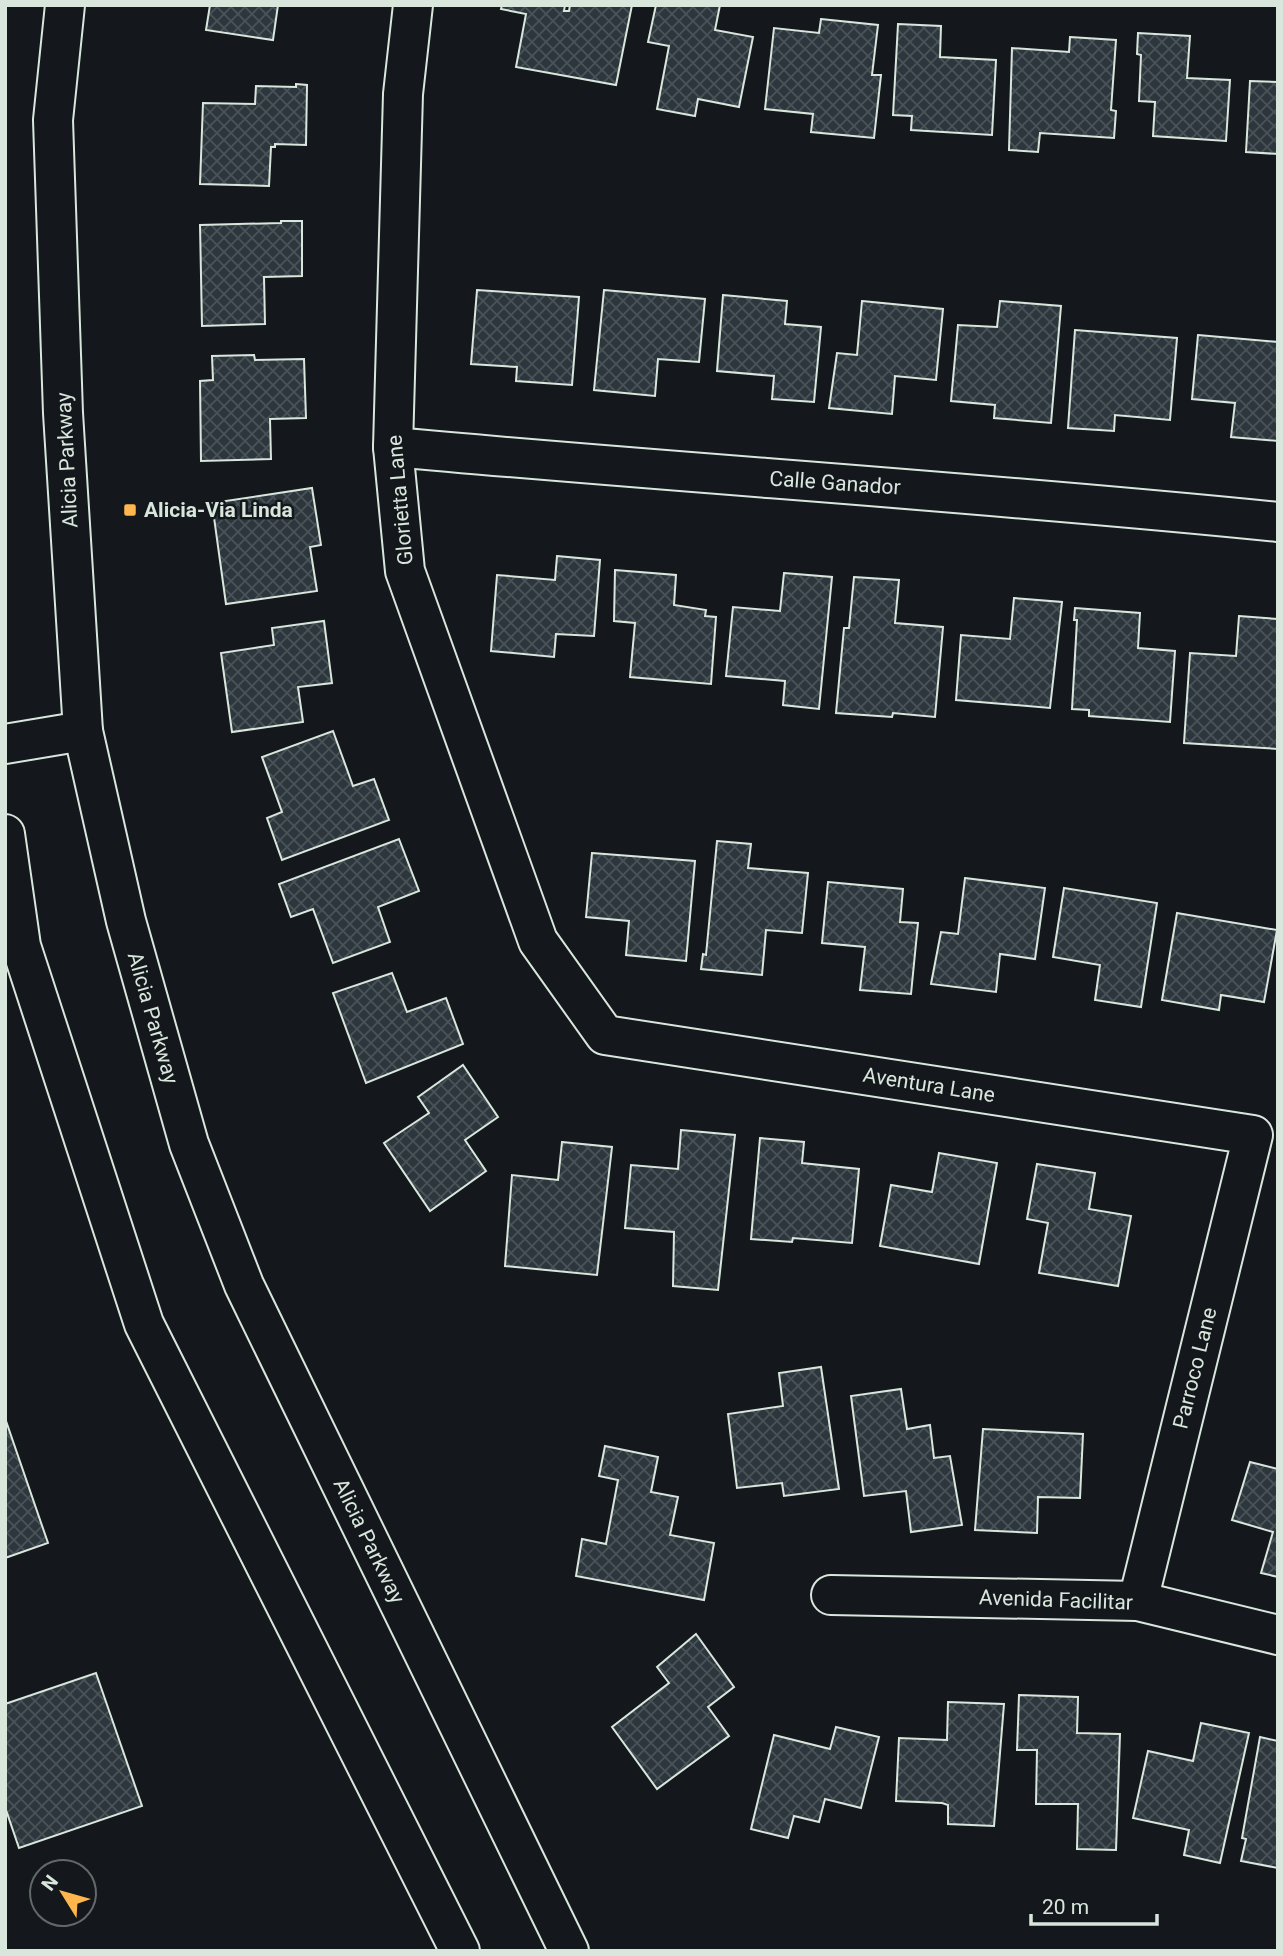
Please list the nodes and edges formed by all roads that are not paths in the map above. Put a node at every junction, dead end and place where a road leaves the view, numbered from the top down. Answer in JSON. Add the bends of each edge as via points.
{"nodes":[{"id":1,"x":65,"y":5,"type":"edge"},
{"id":2,"x":413,"y":5,"type":"edge"},
{"id":3,"x":393,"y":447,"type":"junction"},
{"id":4,"x":1278,"y":522,"type":"edge"},
{"id":5,"x":83,"y":731,"type":"junction"},
{"id":6,"x":5,"y":744,"type":"edge"},
{"id":7,"x":5,"y":834,"type":"edge"},
{"id":8,"x":605,"y":1035,"type":"joint"},
{"id":9,"x":1253,"y":1135,"type":"joint"},
{"id":10,"x":831,"y":1595,"type":"dead end"},
{"id":11,"x":1138,"y":1601,"type":"junction"},
{"id":12,"x":1278,"y":1635,"type":"edge"},
{"id":13,"x":460,"y":1951,"type":"edge"},
{"id":14,"x":569,"y":1951,"type":"edge"}],
"edges":[{"from":1,"to":5,"type":"street","name":"Alicia Parkway","via":[[53,120]]},
{"from":2,"to":3,"type":"street","name":"Glorietta Lane","via":[[403,94]]},
{"from":3,"to":4,"type":"street","name":"Calle Ganador","via":[[1017,496]]},
{"from":3,"to":8,"type":"street","name":"Glorietta Lane","via":[[405,571],[538,941]]},
{"from":5,"to":6,"type":"street"},
{"from":5,"to":14,"type":"street","name":"Alicia Parkway","via":[[126,921],[189,1144],[244,1285]]},
{"from":7,"to":13,"type":"street","via":[[21,946],[144,1324]]},
{"from":8,"to":9,"type":"street","name":"Aventura Lane"},
{"from":9,"to":11,"type":"street","name":"Parroco Lane"},
{"from":10,"to":11,"type":"street","name":"Avenida Facilitar"},
{"from":11,"to":12,"type":"street","name":"Avenida Facilitar"}]}
